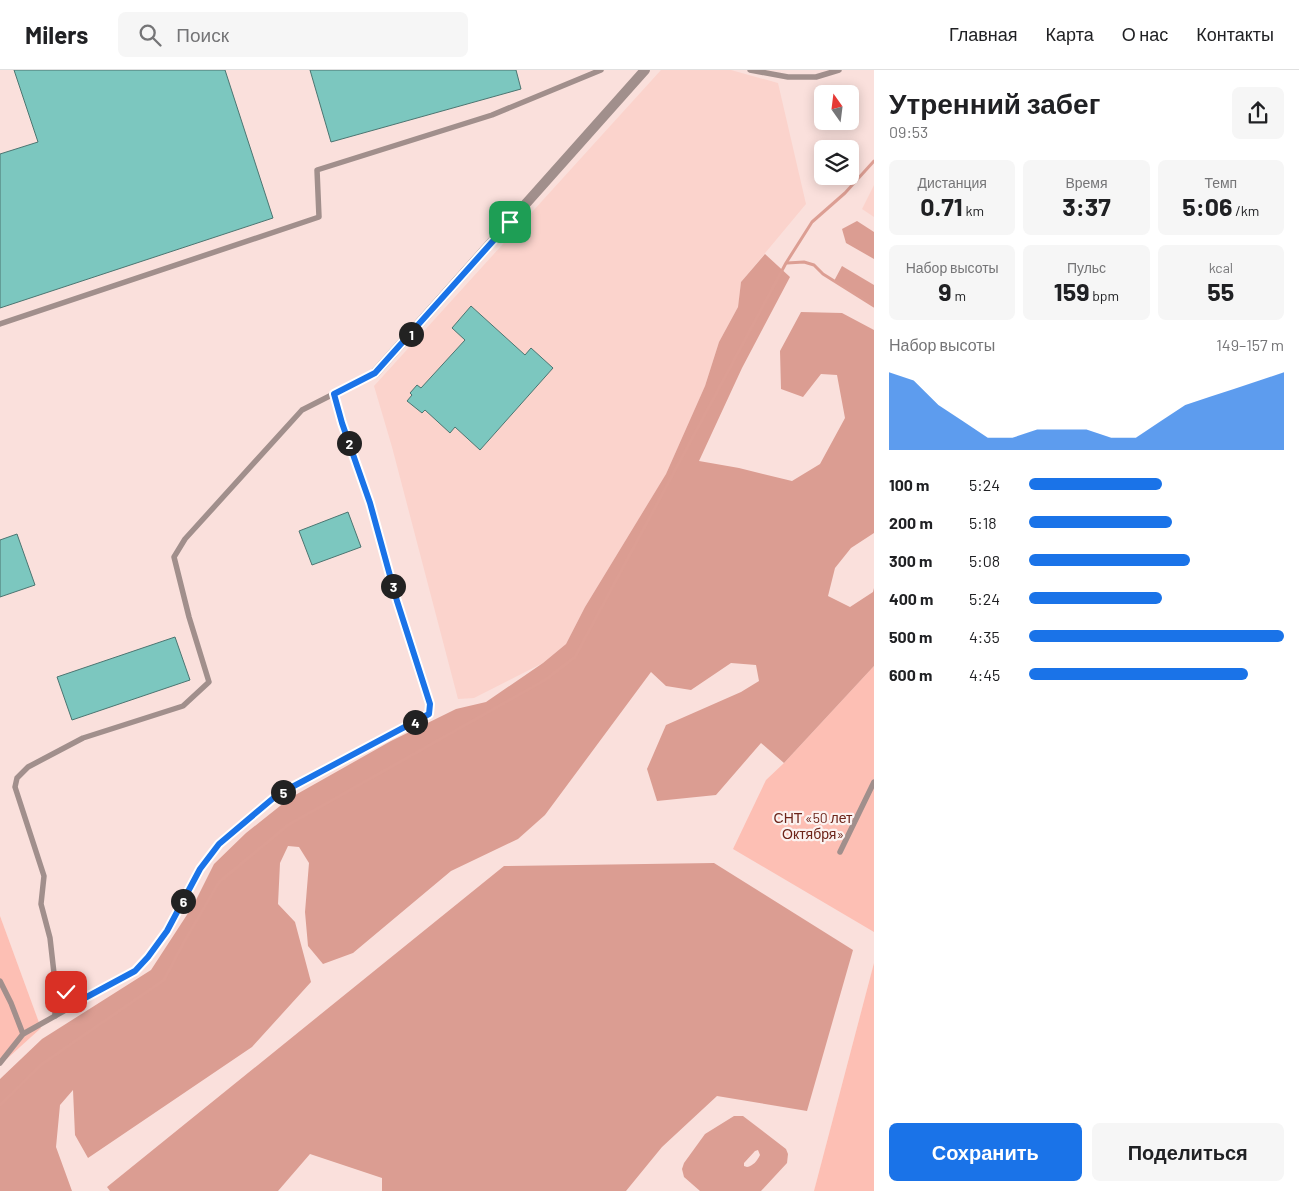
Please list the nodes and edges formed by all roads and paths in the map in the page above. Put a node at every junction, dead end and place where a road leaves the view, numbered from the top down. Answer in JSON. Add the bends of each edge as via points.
{"nodes":[{"id":1,"x":601,"y":70,"type":"edge"},
{"id":2,"x":646,"y":70,"type":"edge"},
{"id":3,"x":750,"y":70,"type":"edge"},
{"id":4,"x":839,"y":70,"type":"edge"},
{"id":5,"x":0,"y":324,"type":"edge"},
{"id":6,"x":375,"y":373,"type":"joint"},
{"id":7,"x":334,"y":394,"type":"junction"},
{"id":8,"x":874,"y":782,"type":"edge"},
{"id":9,"x":840,"y":852,"type":"dead end"},
{"id":10,"x":0,"y":981,"type":"edge"},
{"id":11,"x":56,"y":982,"type":"junction"},
{"id":12,"x":83,"y":999,"type":"junction"},
{"id":13,"x":55,"y":1016,"type":"junction"},
{"id":14,"x":23,"y":1034,"type":"junction"},
{"id":15,"x":0,"y":1063,"type":"edge"}],
"edges":[{"from":1,"to":5,"type":"lane","via":[[492,115],[317,170],[319,217]]},
{"from":2,"to":6,"type":"street"},
{"from":3,"to":4,"type":"lane","via":[[788,77],[816,77]]},
{"from":6,"to":7,"type":"lane"},
{"from":7,"to":11,"type":"lane","via":[[302,410],[185,539],[174,557],[209,682],[183,706],[83,738],[28,767],[17,778],[15,787],[44,876],[41,904]]},
{"from":7,"to":12,"type":"lane","via":[[430,704],[429,714],[277,795],[219,844],[200,869],[167,931],[135,971]]},
{"from":8,"to":9,"type":"lane"},
{"from":10,"to":14,"type":"lane"},
{"from":11,"to":12,"type":"lane","via":[[66,992]]},
{"from":11,"to":13,"type":"lane"},
{"from":12,"to":13,"type":"lane"},
{"from":13,"to":14,"type":"lane"},
{"from":14,"to":15,"type":"lane"}]}
